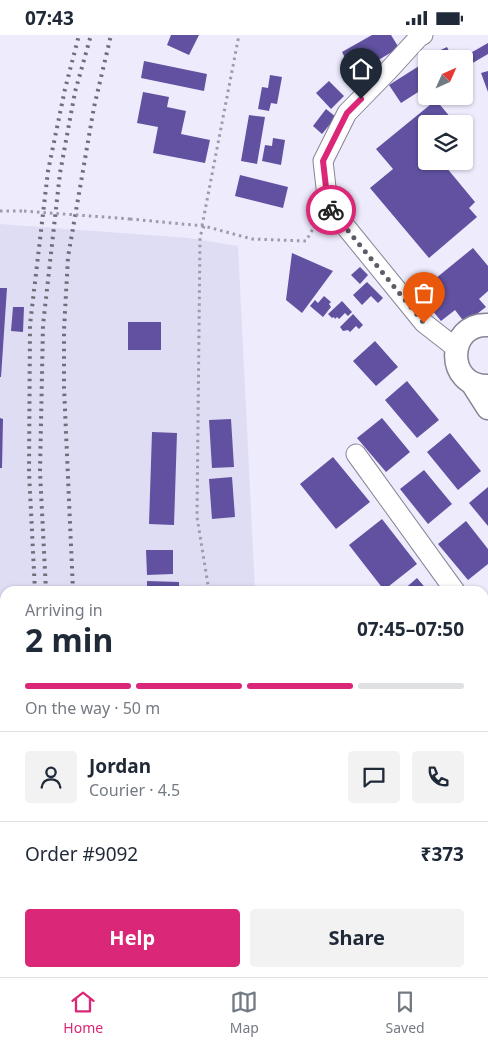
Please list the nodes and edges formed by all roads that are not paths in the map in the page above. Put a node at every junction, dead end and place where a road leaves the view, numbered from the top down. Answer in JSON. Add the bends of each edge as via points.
{"nodes":[{"id":1,"x":421,"y":35,"type":"edge"},
{"id":2,"x":487,"y":324,"type":"edge"},
{"id":3,"x":456,"y":348,"type":"junction"},
{"id":4,"x":480,"y":385,"type":"edge"},
{"id":5,"x":488,"y":408,"type":"edge"},
{"id":6,"x":356,"y":454,"type":"dead end"},
{"id":7,"x":451,"y":586,"type":"edge"}],
"edges":[{"from":1,"to":3,"type":"street","via":[[347,113],[323,161],[328,205],[424,323]]},
{"from":2,"to":3,"type":"street","via":[[467,331]]},
{"from":3,"to":4,"type":"street","via":[[455,358],[463,377]]},
{"from":4,"to":5,"type":"street"},
{"from":6,"to":7,"type":"street"}]}
